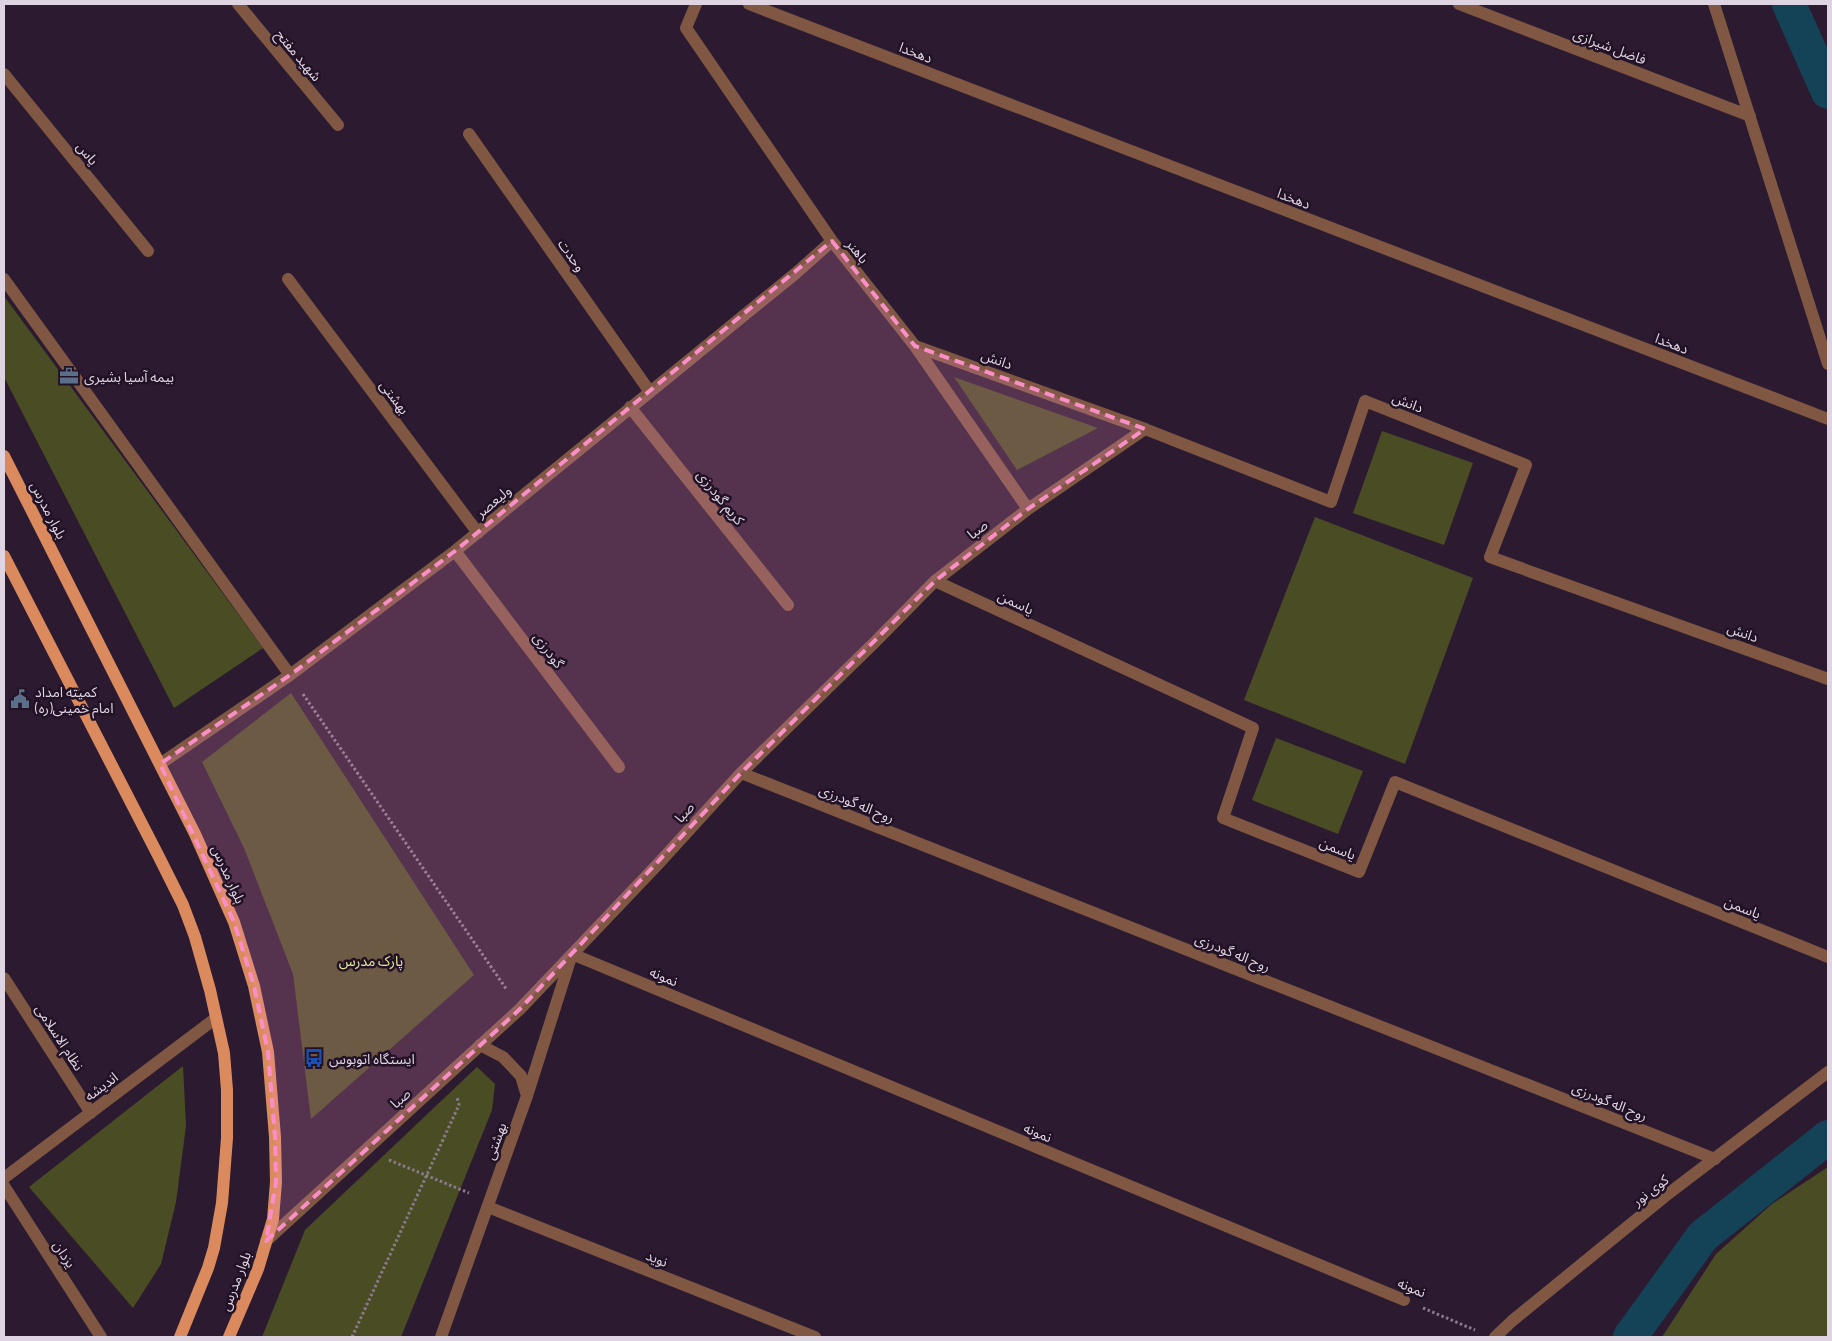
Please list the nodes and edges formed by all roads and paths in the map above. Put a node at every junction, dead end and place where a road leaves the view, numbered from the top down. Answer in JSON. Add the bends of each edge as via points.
{"nodes":[{"id":1,"x":238,"y":4,"type":"edge"},
{"id":2,"x":696,"y":4,"type":"edge"},
{"id":3,"x":749,"y":4,"type":"edge"},
{"id":4,"x":1459,"y":4,"type":"edge"},
{"id":5,"x":1714,"y":4,"type":"edge"},
{"id":6,"x":4,"y":74,"type":"edge"},
{"id":7,"x":1750,"y":116,"type":"junction"},
{"id":8,"x":338,"y":125,"type":"dead end"},
{"id":9,"x":469,"y":134,"type":"dead end"},
{"id":10,"x":832,"y":241,"type":"junction"},
{"id":11,"x":148,"y":251,"type":"dead end"},
{"id":12,"x":4,"y":279,"type":"edge"},
{"id":13,"x":288,"y":279,"type":"dead end"},
{"id":14,"x":915,"y":346,"type":"junction"},
{"id":15,"x":1828,"y":364,"type":"edge"},
{"id":16,"x":650,"y":392,"type":"junction"},
{"id":17,"x":630,"y":407,"type":"junction"},
{"id":18,"x":1828,"y":419,"type":"edge"},
{"id":19,"x":1145,"y":429,"type":"junction"},
{"id":20,"x":4,"y":456,"type":"edge"},
{"id":21,"x":1028,"y":509,"type":"junction"},
{"id":22,"x":478,"y":533,"type":"junction"},
{"id":23,"x":455,"y":551,"type":"junction"},
{"id":24,"x":4,"y":556,"type":"edge"},
{"id":25,"x":935,"y":581,"type":"junction"},
{"id":26,"x":788,"y":605,"type":"dead end"},
{"id":27,"x":290,"y":675,"type":"junction"},
{"id":28,"x":1828,"y":679,"type":"edge"},
{"id":29,"x":160,"y":764,"type":"junction"},
{"id":30,"x":619,"y":767,"type":"dead end"},
{"id":31,"x":740,"y":773,"type":"junction"},
{"id":32,"x":572,"y":954,"type":"junction"},
{"id":33,"x":1828,"y":957,"type":"edge"},
{"id":34,"x":4,"y":978,"type":"edge"},
{"id":35,"x":520,"y":1009,"type":"junction"},
{"id":36,"x":216,"y":1018,"type":"junction"},
{"id":37,"x":480,"y":1045,"type":"junction"},
{"id":38,"x":451,"y":1072,"type":"junction"},
{"id":39,"x":1828,"y":1072,"type":"edge"},
{"id":40,"x":527,"y":1096,"type":"junction"},
{"id":41,"x":91,"y":1113,"type":"junction"},
{"id":42,"x":366,"y":1150,"type":"junction"},
{"id":43,"x":1715,"y":1158,"type":"junction"},
{"id":44,"x":427,"y":1175,"type":"junction"},
{"id":45,"x":4,"y":1178,"type":"edge"},
{"id":46,"x":4,"y":1186,"type":"edge"},
{"id":47,"x":489,"y":1204,"type":"junction"},
{"id":48,"x":266,"y":1241,"type":"junction"},
{"id":49,"x":1404,"y":1300,"type":"joint"},
{"id":50,"x":1490,"y":1335,"type":"edge"},
{"id":51,"x":101,"y":1337,"type":"edge"},
{"id":52,"x":180,"y":1337,"type":"edge"},
{"id":53,"x":229,"y":1337,"type":"edge"},
{"id":54,"x":352,"y":1337,"type":"edge"},
{"id":55,"x":441,"y":1337,"type":"edge"},
{"id":56,"x":815,"y":1337,"type":"edge"}],
"edges":[{"from":1,"to":8,"type":"street","name":"شهید مفتح"},
{"from":2,"to":10,"type":"street","name":"باهنر","via":[[686,28]]},
{"from":3,"to":18,"type":"street","name":"دهخدا"},
{"from":4,"to":7,"type":"street","name":"فاضل شیرازی"},
{"from":5,"to":7,"type":"street"},
{"from":6,"to":11,"type":"street","name":"یاس"},
{"from":7,"to":15,"type":"street"},
{"from":9,"to":16,"type":"street","name":"وحدت"},
{"from":10,"to":14,"type":"street","name":"باهنر"},
{"from":10,"to":16,"type":"street","name":"ولیعصر"},
{"from":12,"to":27,"type":"street"},
{"from":13,"to":22,"type":"street","name":"بهشتی"},
{"from":14,"to":19,"type":"street","name":"دانش"},
{"from":14,"to":21,"type":"street","name":"باهنر"},
{"from":16,"to":17,"type":"street","name":"ولیعصر"},
{"from":17,"to":22,"type":"street","name":"ولیعصر"},
{"from":17,"to":26,"type":"street","name":"کریم گودرزی"},
{"from":19,"to":21,"type":"street","name":"صبا"},
{"from":19,"to":28,"type":"street","name":"دانش","via":[[1330,502],[1364,401],[1526,465],[1490,557]]},
{"from":20,"to":29,"type":"main road","name":"بلوار مدرس"},
{"from":21,"to":25,"type":"street","name":"صبا"},
{"from":22,"to":23,"type":"street","name":"ولیعصر"},
{"from":23,"to":27,"type":"street","name":"ولیعصر"},
{"from":23,"to":30,"type":"street","name":"گودرزی"},
{"from":24,"to":36,"type":"main road","via":[[183,905]]},
{"from":25,"to":31,"type":"street","name":"صبا"},
{"from":25,"to":33,"type":"street","name":"یاسمن","via":[[1253,728],[1223,818],[1359,872],[1395,782]]},
{"from":27,"to":29,"type":"street","name":"ولیعصر"},
{"from":27,"to":35,"type":"path"},
{"from":29,"to":48,"type":"main road","name":"بلوار مدرس","via":[[230,913],[254,986],[268,1052],[275,1137],[276,1192]]},
{"from":31,"to":32,"type":"street","name":"صبا"},
{"from":31,"to":43,"type":"street","name":"روح اله گودرزی"},
{"from":32,"to":35,"type":"street","name":"صبا"},
{"from":32,"to":40,"type":"street","name":"بهشتی"},
{"from":32,"to":49,"type":"street","name":"نمونه"},
{"from":34,"to":41,"type":"street","name":"نظام الاسلامی"},
{"from":35,"to":37,"type":"street","name":"صبا"},
{"from":36,"to":41,"type":"street","name":"اندیشه"},
{"from":36,"to":52,"type":"main road","via":[[227,1090],[228,1138],[222,1203],[208,1268]]},
{"from":37,"to":38,"type":"street","name":"صبا"},
{"from":37,"to":40,"type":"street","via":[[504,1057],[520,1076]]},
{"from":38,"to":42,"type":"street","name":"صبا"},
{"from":38,"to":44,"type":"path","via":[[459,1105]]},
{"from":39,"to":43,"type":"street","name":"کوی نور"},
{"from":40,"to":47,"type":"street","name":"بهشتی"},
{"from":41,"to":45,"type":"street","name":"اندیشه"},
{"from":42,"to":44,"type":"path"},
{"from":42,"to":48,"type":"street","name":"صبا"},
{"from":43,"to":50,"type":"street","name":"کوی نور","via":[[1512,1321]]},
{"from":44,"to":47,"type":"path"},
{"from":44,"to":54,"type":"path"},
{"from":46,"to":51,"type":"street","name":"یزدان"},
{"from":47,"to":55,"type":"street","name":"بهشتی"},
{"from":47,"to":56,"type":"street","name":"نوید"},
{"from":48,"to":53,"type":"main road","name":"بلوار مدرس","via":[[258,1269]]},
{"from":49,"to":50,"type":"path","name":"نمونه"}]}
